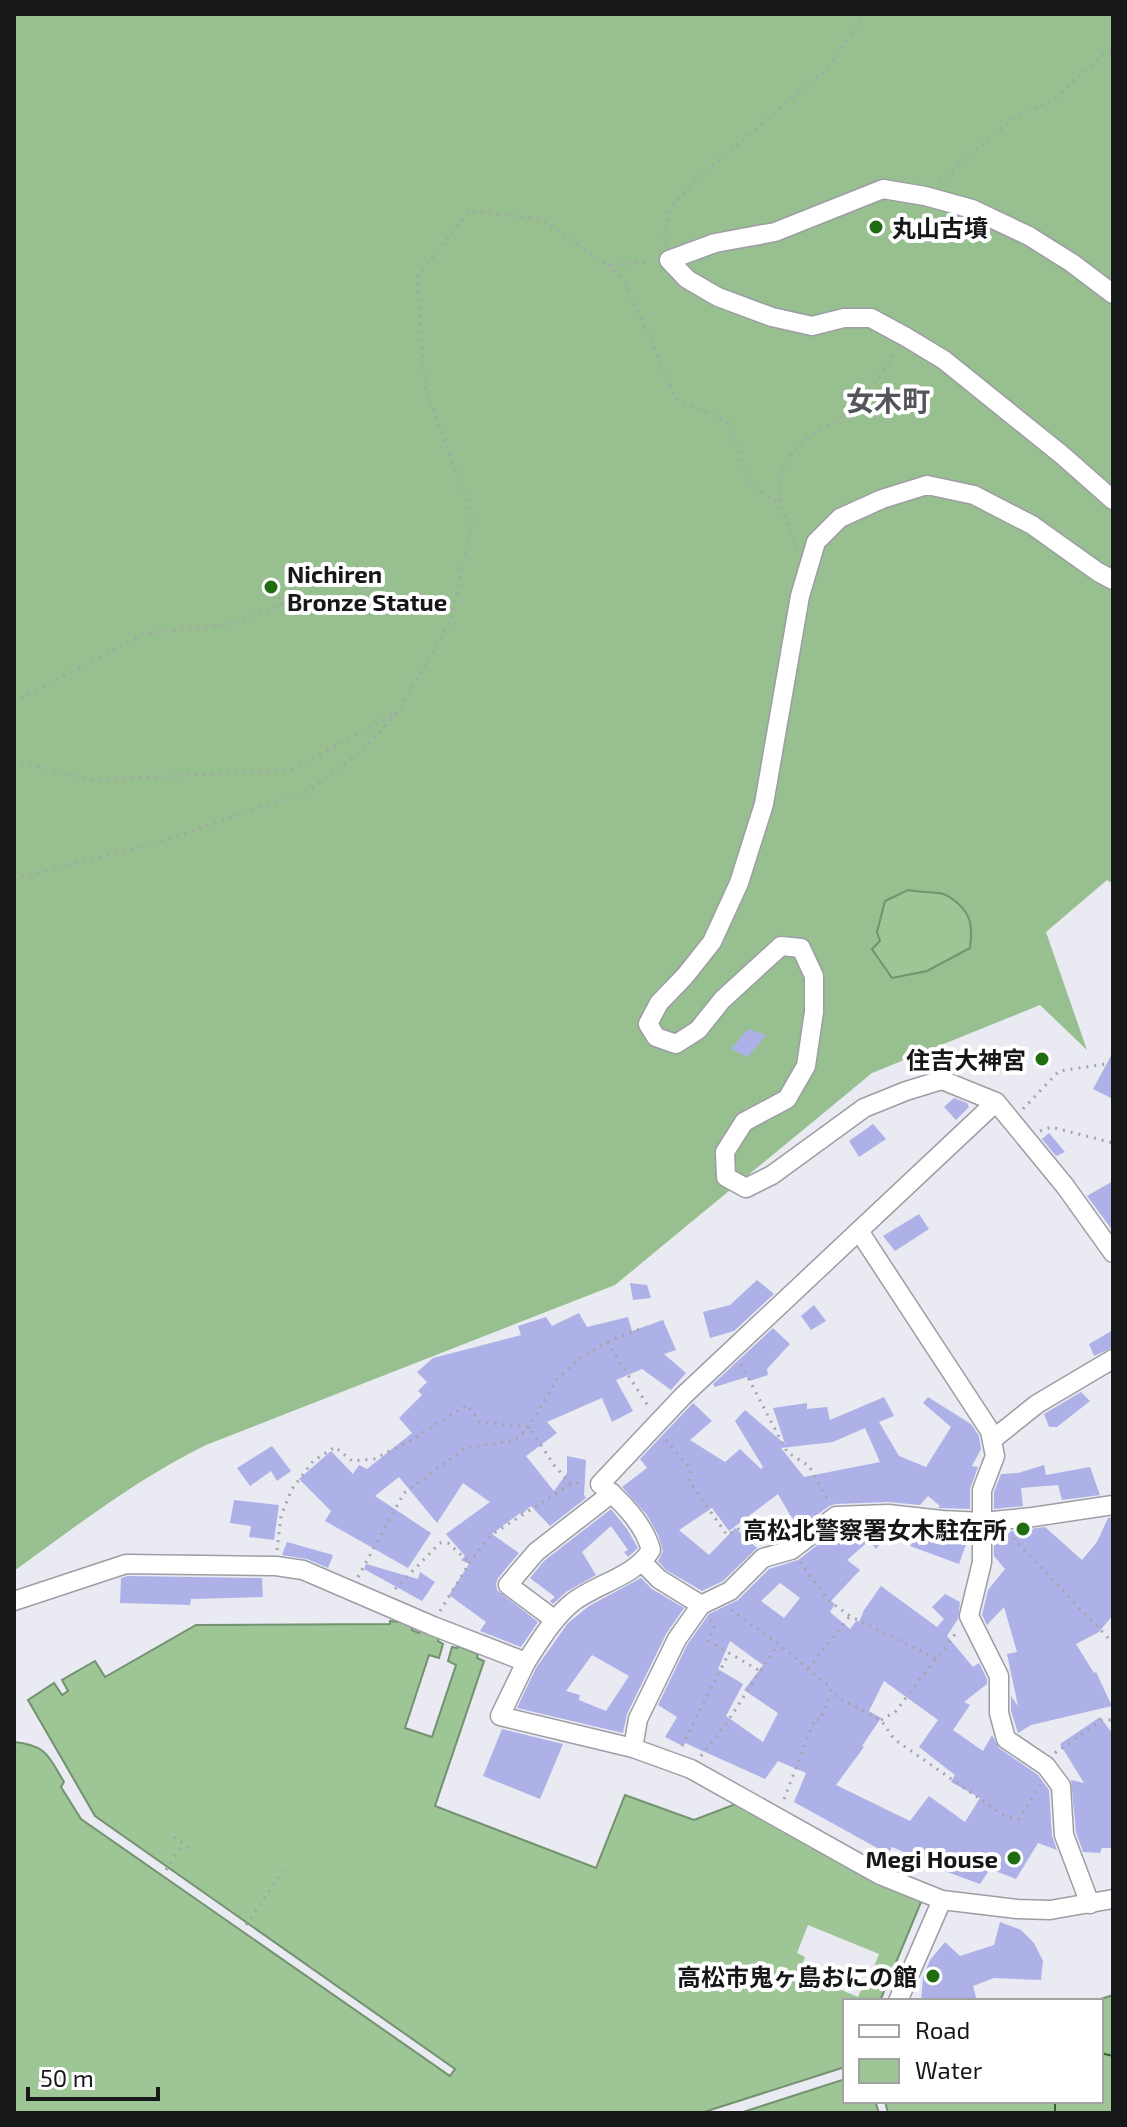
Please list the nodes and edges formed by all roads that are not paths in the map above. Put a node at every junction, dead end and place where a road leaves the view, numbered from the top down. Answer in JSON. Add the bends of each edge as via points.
{"nodes":[{"id":1,"x":1113,"y":294,"type":"edge"},
{"id":2,"x":1113,"y":500,"type":"edge"},
{"id":3,"x":1113,"y":580,"type":"edge"},
{"id":4,"x":996,"y":1102,"type":"junction"},
{"id":5,"x":859,"y":1231,"type":"junction"},
{"id":6,"x":1113,"y":1253,"type":"edge"},
{"id":7,"x":1113,"y":1359,"type":"edge"},
{"id":8,"x":992,"y":1440,"type":"junction"},
{"id":9,"x":606,"y":1489,"type":"junction"},
{"id":10,"x":1113,"y":1505,"type":"edge"},
{"id":11,"x":989,"y":1521,"type":"junction"},
{"id":12,"x":643,"y":1563,"type":"junction"},
{"id":13,"x":14,"y":1601,"type":"edge"},
{"id":14,"x":708,"y":1602,"type":"junction"},
{"id":15,"x":555,"y":1620,"type":"junction"},
{"id":16,"x":526,"y":1662,"type":"junction"},
{"id":17,"x":633,"y":1748,"type":"junction"},
{"id":18,"x":1113,"y":1899,"type":"edge"},
{"id":19,"x":942,"y":1900,"type":"junction"},
{"id":20,"x":1090,"y":1904,"type":"junction"},
{"id":21,"x":899,"y":1999,"type":"edge"}],
"edges":[{"from":1,"to":2,"type":"street","via":[[1029,236],[972,209],[883,189],[775,232],[715,243],[669,260],[687,279],[718,297],[772,317],[812,326],[871,318],[944,360]]},
{"from":3,"to":4,"type":"street","via":[[1032,525],[974,495],[927,485],[840,518],[816,542],[800,596],[764,804],[739,883],[712,942],[659,1003],[648,1024],[656,1037],[676,1044],[698,1030],[722,1000],[781,946],[801,948],[814,976],[806,1066],[787,1099],[744,1122],[725,1152],[726,1177],[746,1188],[864,1108],[906,1091],[942,1080]]},
{"from":4,"to":5,"type":"street"},
{"from":4,"to":6,"type":"street"},
{"from":5,"to":8,"type":"street"},
{"from":5,"to":9,"type":"street","via":[[656,1423]]},
{"from":7,"to":8,"type":"street","via":[[1037,1404]]},
{"from":8,"to":11,"type":"street","via":[[995,1456],[982,1490]]},
{"from":9,"to":12,"type":"street","via":[[649,1540],[651,1550]]},
{"from":9,"to":15,"type":"street","via":[[508,1585]]},
{"from":10,"to":11,"type":"street"},
{"from":11,"to":14,"type":"street","via":[[836,1516],[791,1550],[763,1558],[730,1591]]},
{"from":11,"to":20,"type":"street","via":[[969,1616],[999,1676],[999,1713],[1006,1739],[1048,1768],[1061,1786],[1064,1835]]},
{"from":12,"to":14,"type":"street","via":[[659,1579]]},
{"from":12,"to":15,"type":"street","via":[[574,1601]]},
{"from":13,"to":16,"type":"street","via":[[126,1564],[276,1566],[303,1570]]},
{"from":14,"to":17,"type":"street","via":[[677,1639],[638,1719]]},
{"from":15,"to":16,"type":"street"},
{"from":16,"to":17,"type":"street","via":[[500,1716]]},
{"from":17,"to":19,"type":"street","via":[[682,1766],[880,1875]]},
{"from":18,"to":20,"type":"street"},
{"from":19,"to":20,"type":"street","via":[[1039,1910]]},
{"from":19,"to":21,"type":"street"}]}
